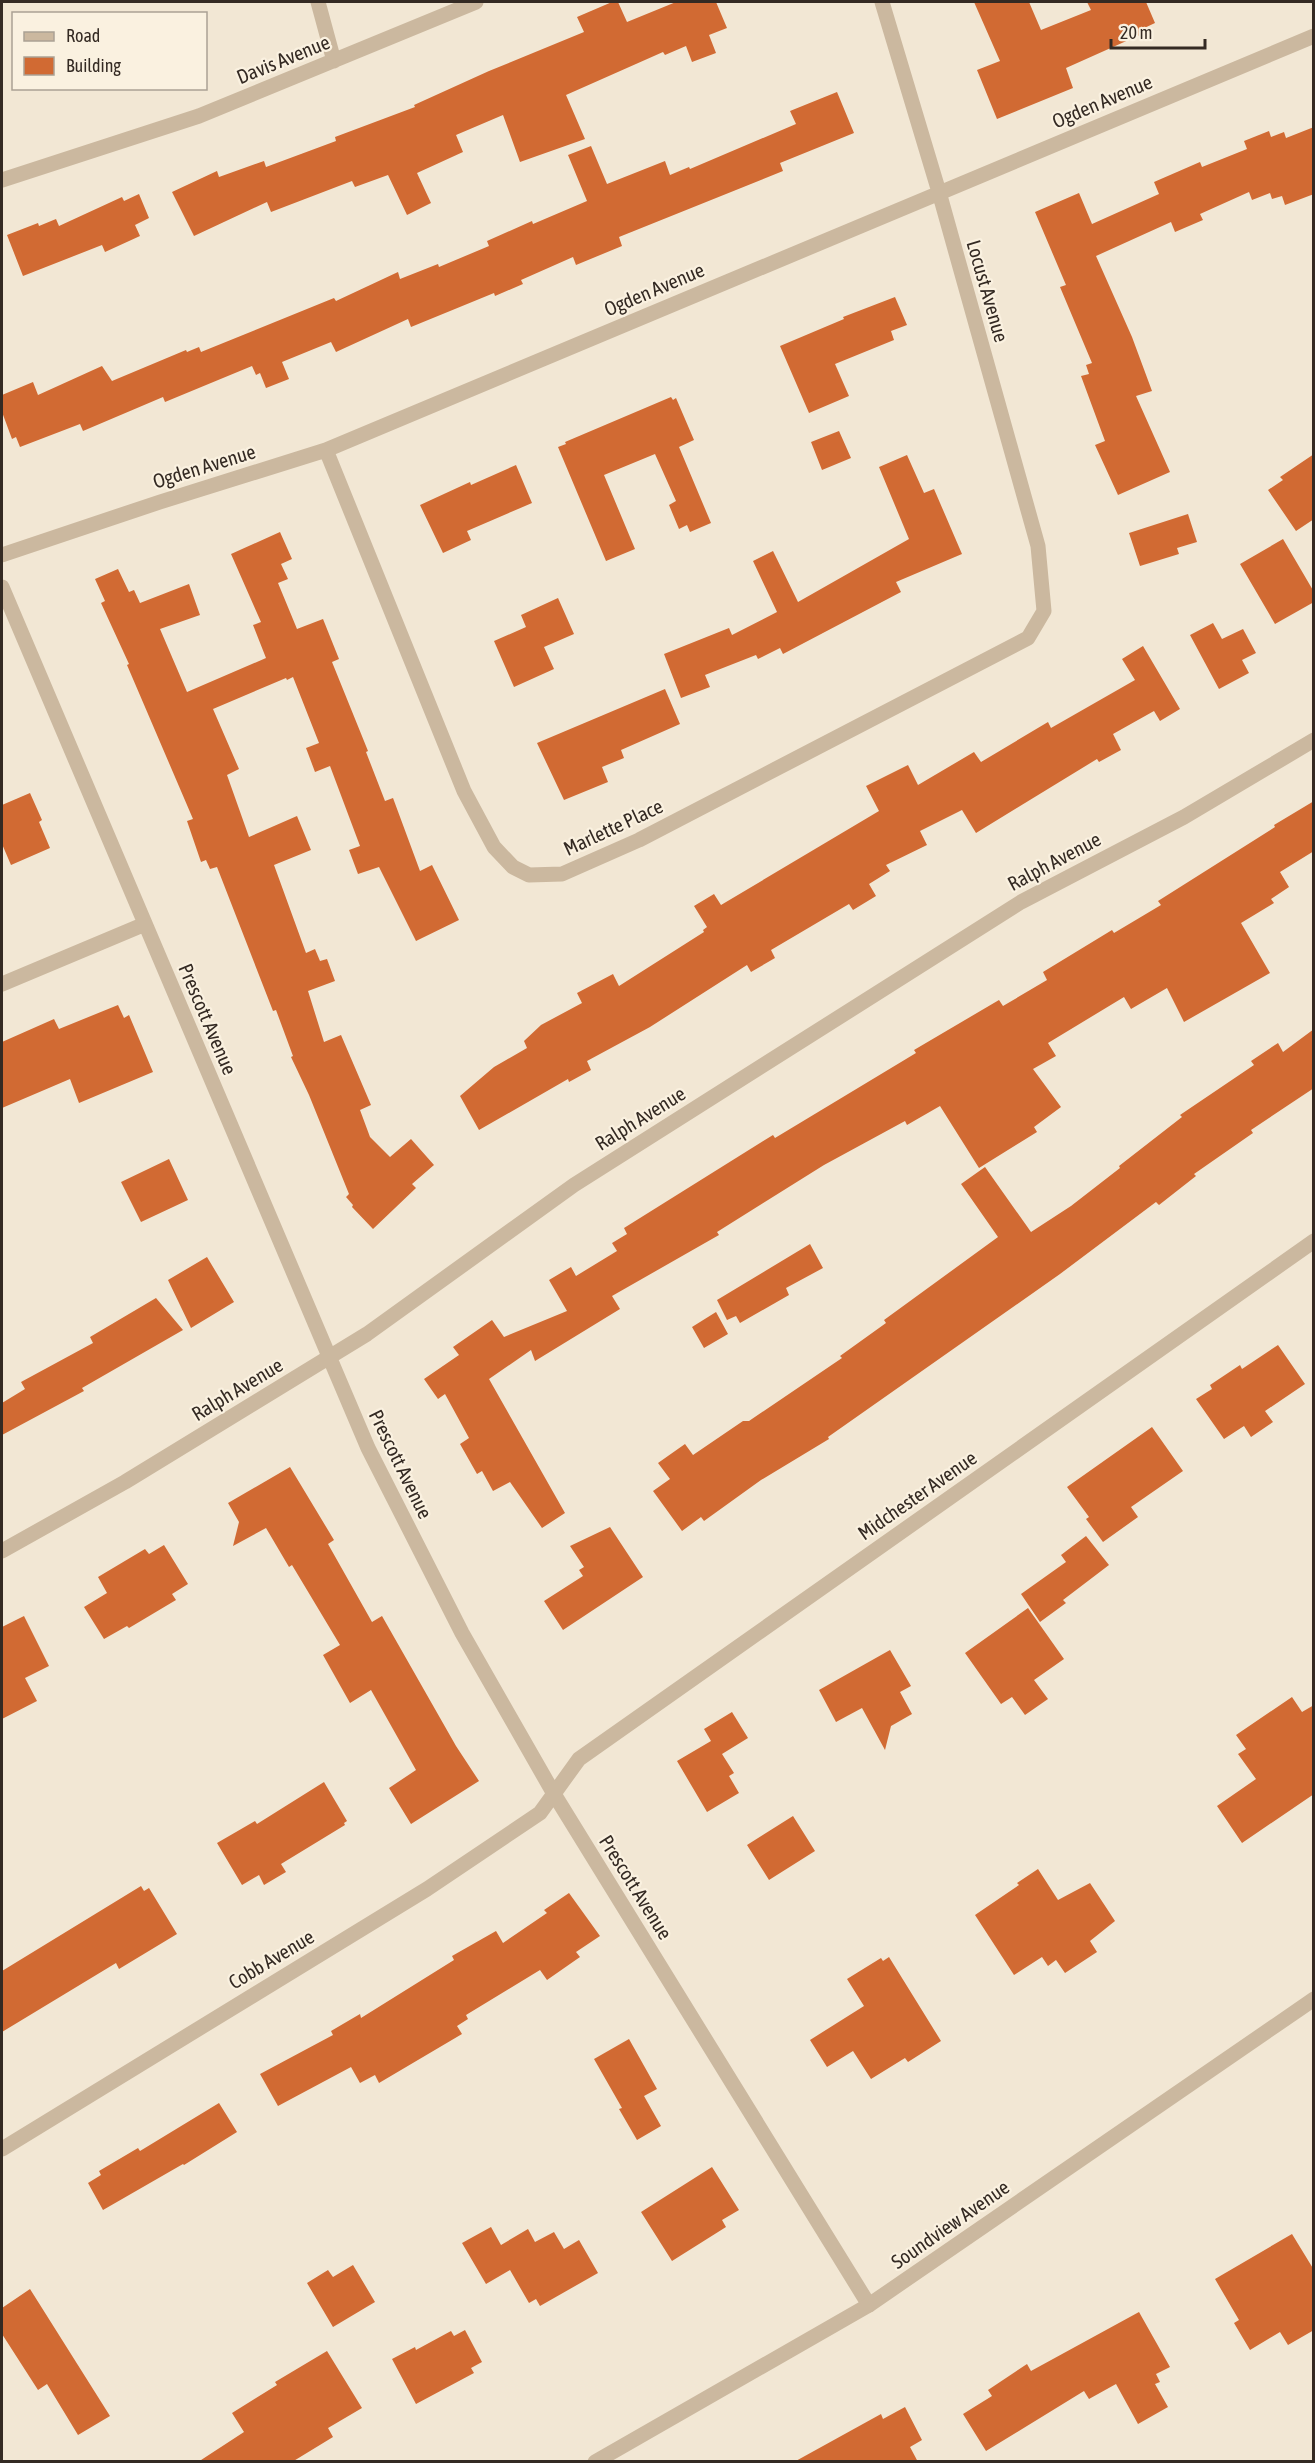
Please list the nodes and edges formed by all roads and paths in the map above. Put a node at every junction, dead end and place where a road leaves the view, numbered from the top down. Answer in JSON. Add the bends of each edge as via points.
{"nodes":[{"id":1,"x":318,"y":2,"type":"edge"},
{"id":2,"x":476,"y":2,"type":"edge"},
{"id":3,"x":882,"y":2,"type":"edge"},
{"id":4,"x":1314,"y":36,"type":"edge"},
{"id":5,"x":334,"y":61,"type":"junction"},
{"id":6,"x":2,"y":180,"type":"edge"},
{"id":7,"x":939,"y":192,"type":"junction"},
{"id":8,"x":326,"y":450,"type":"junction"},
{"id":9,"x":2,"y":555,"type":"edge"},
{"id":10,"x":2,"y":587,"type":"edge"},
{"id":11,"x":1042,"y":594,"type":"joint"},
{"id":12,"x":1314,"y":740,"type":"edge"},
{"id":13,"x":145,"y":924,"type":"junction"},
{"id":14,"x":2,"y":984,"type":"edge"},
{"id":15,"x":1314,"y":1241,"type":"edge"},
{"id":16,"x":330,"y":1357,"type":"junction"},
{"id":17,"x":2,"y":1551,"type":"edge"},
{"id":18,"x":554,"y":1794,"type":"junction"},
{"id":19,"x":1314,"y":1999,"type":"edge"},
{"id":20,"x":2,"y":2149,"type":"edge"},
{"id":21,"x":869,"y":2305,"type":"junction"},
{"id":22,"x":595,"y":2462,"type":"edge"}],
"edges":[{"from":1,"to":5,"type":"street"},
{"from":2,"to":5,"type":"street","name":"Davis Avenue"},
{"from":3,"to":7,"type":"street","name":"Locust Avenue"},
{"from":4,"to":7,"type":"street","name":"Ogden Avenue"},
{"from":5,"to":6,"type":"street","name":"Davis Avenue","via":[[199,116]]},
{"from":7,"to":8,"type":"street","name":"Ogden Avenue"},
{"from":7,"to":11,"type":"street","name":"Locust Avenue","via":[[1038,546]]},
{"from":8,"to":9,"type":"street","name":"Ogden Avenue"},
{"from":8,"to":11,"type":"street","name":"Marlette Place","via":[[464,792],[494,847],[513,867],[529,875],[562,874],[639,840],[1028,638],[1044,611]]},
{"from":10,"to":13,"type":"street","name":"Prescott Avenue"},
{"from":12,"to":16,"type":"street","name":"Ralph Avenue","via":[[1184,817],[1021,902],[574,1185]]},
{"from":13,"to":14,"type":"street"},
{"from":13,"to":16,"type":"street","name":"Prescott Avenue"},
{"from":15,"to":18,"type":"street","name":"Midchester Avenue","via":[[579,1759]]},
{"from":16,"to":17,"type":"street","name":"Ralph Avenue","via":[[125,1482]]},
{"from":16,"to":18,"type":"street","name":"Prescott Avenue","via":[[368,1448],[462,1633]]},
{"from":18,"to":20,"type":"street","name":"Cobb Avenue","via":[[540,1813],[427,1889]]},
{"from":18,"to":21,"type":"street","name":"Prescott Avenue"},
{"from":19,"to":21,"type":"street","name":"Soundview Avenue"},
{"from":21,"to":22,"type":"street","name":"Soundview Avenue"}]}
